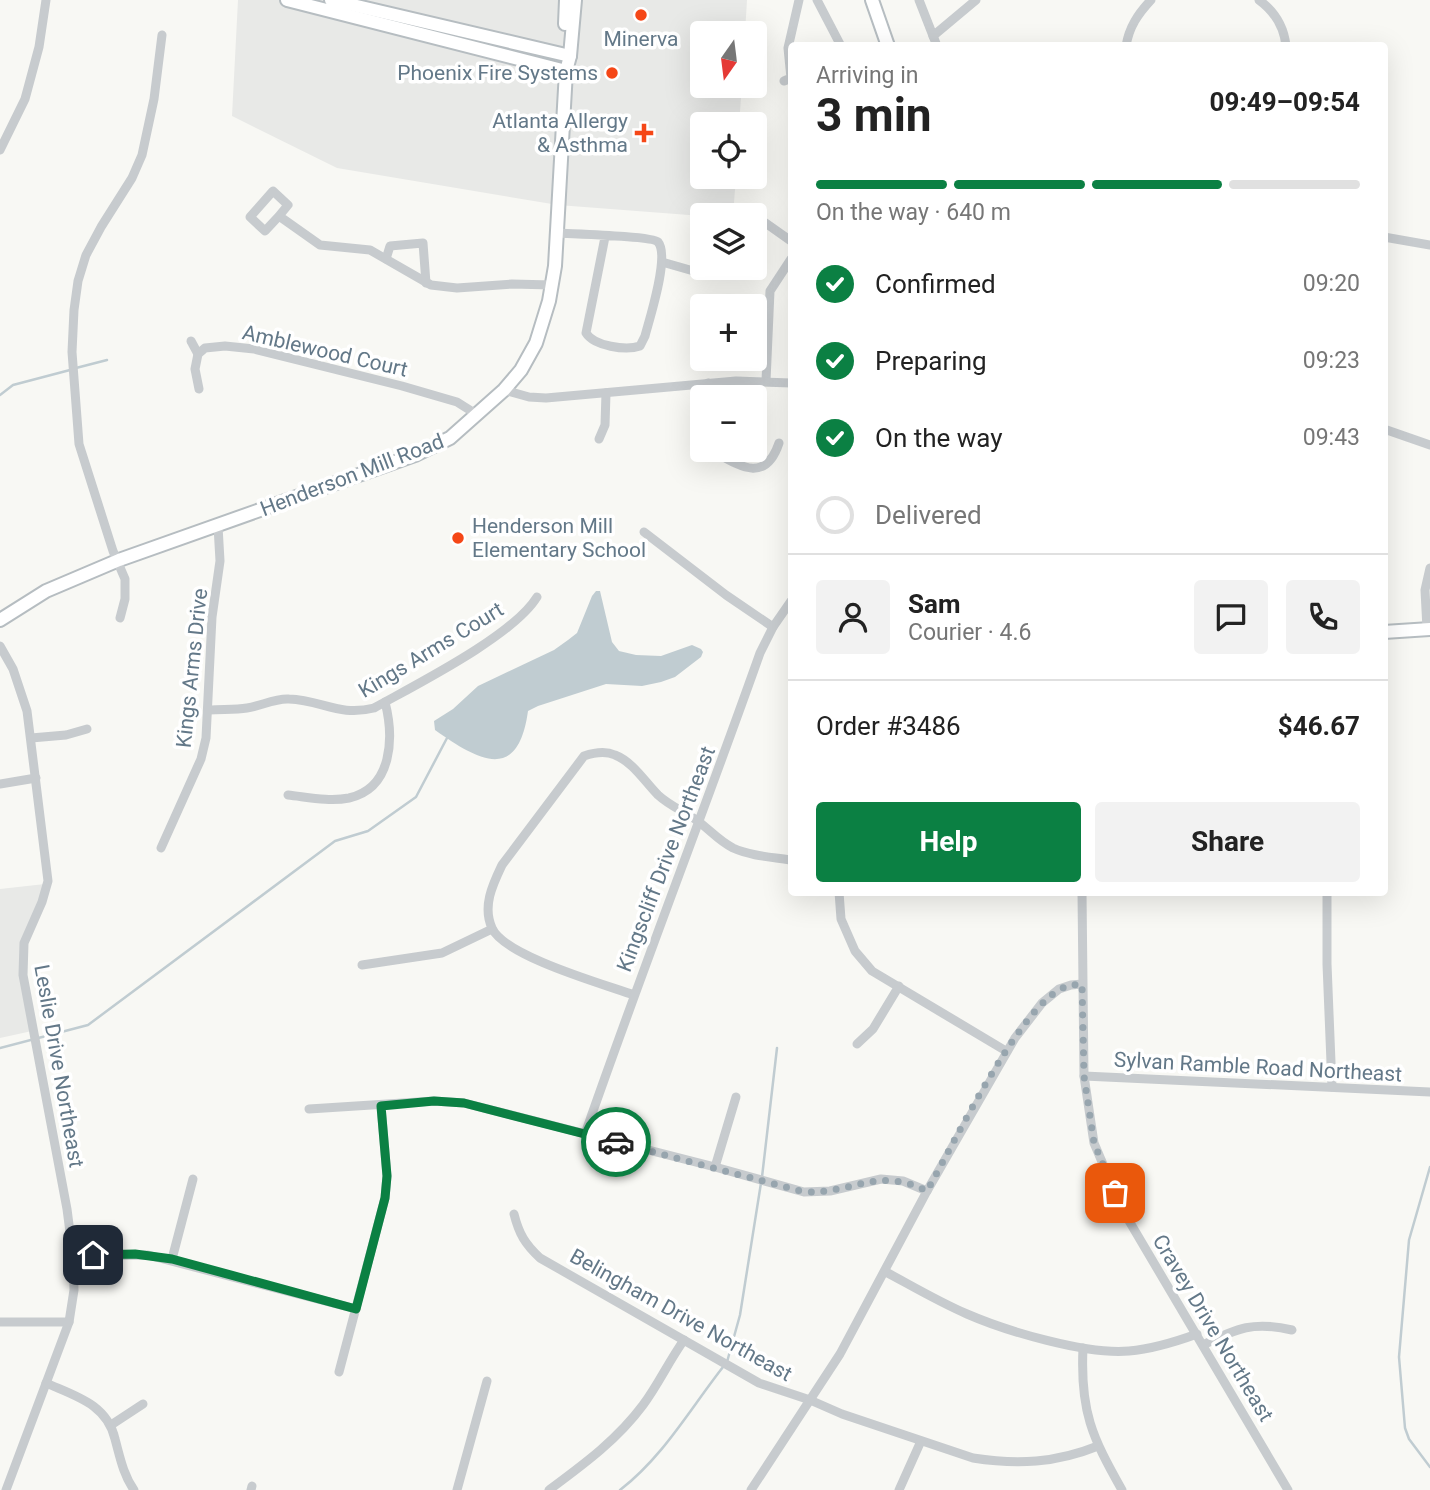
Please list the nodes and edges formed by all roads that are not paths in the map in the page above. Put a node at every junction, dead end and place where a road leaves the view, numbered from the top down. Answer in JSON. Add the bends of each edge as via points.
{"nodes":[{"id":1,"x":46,"y":0,"type":"edge"},
{"id":2,"x":287,"y":0,"type":"edge"},
{"id":3,"x":331,"y":0,"type":"edge"},
{"id":4,"x":566,"y":0,"type":"edge"},
{"id":5,"x":575,"y":0,"type":"edge"},
{"id":6,"x":799,"y":0,"type":"edge"},
{"id":7,"x":817,"y":0,"type":"edge"},
{"id":8,"x":872,"y":0,"type":"edge"},
{"id":9,"x":919,"y":0,"type":"edge"},
{"id":10,"x":976,"y":0,"type":"edge"},
{"id":11,"x":1151,"y":0,"type":"edge"},
{"id":12,"x":1259,"y":0,"type":"edge"},
{"id":13,"x":162,"y":35,"type":"dead end"},
{"id":14,"x":935,"y":41,"type":"edge"},
{"id":15,"x":790,"y":42,"type":"edge"},
{"id":16,"x":839,"y":42,"type":"edge"},
{"id":17,"x":887,"y":42,"type":"edge"},
{"id":18,"x":1127,"y":42,"type":"edge"},
{"id":19,"x":1285,"y":42,"type":"edge"},
{"id":20,"x":567,"y":56,"type":"junction"},
{"id":21,"x":566,"y":71,"type":"junction"},
{"id":22,"x":0,"y":150,"type":"edge"},
{"id":23,"x":279,"y":216,"type":"dead end"},
{"id":24,"x":767,"y":225,"type":"edge"},
{"id":25,"x":556,"y":233,"type":"junction"},
{"id":26,"x":605,"y":237,"type":"junction"},
{"id":27,"x":1388,"y":237,"type":"edge"},
{"id":28,"x":788,"y":239,"type":"edge"},
{"id":29,"x":1430,"y":245,"type":"edge"},
{"id":30,"x":386,"y":259,"type":"junction"},
{"id":31,"x":662,"y":262,"type":"junction"},
{"id":32,"x":788,"y":264,"type":"edge"},
{"id":33,"x":690,"y":270,"type":"edge"},
{"id":34,"x":426,"y":283,"type":"junction"},
{"id":35,"x":552,"y":285,"type":"junction"},
{"id":36,"x":191,"y":341,"type":"dead end"},
{"id":37,"x":198,"y":354,"type":"junction"},
{"id":38,"x":766,"y":381,"type":"junction"},
{"id":39,"x":708,"y":383,"type":"joint"},
{"id":40,"x":788,"y":383,"type":"edge"},
{"id":41,"x":199,"y":389,"type":"dead end"},
{"id":42,"x":504,"y":390,"type":"junction"},
{"id":43,"x":606,"y":393,"type":"junction"},
{"id":44,"x":476,"y":414,"type":"junction"},
{"id":45,"x":1388,"y":430,"type":"edge"},
{"id":46,"x":599,"y":439,"type":"dead end"},
{"id":47,"x":779,"y":443,"type":"dead end"},
{"id":48,"x":1430,"y":445,"type":"edge"},
{"id":49,"x":732,"y":462,"type":"edge"},
{"id":50,"x":218,"y":526,"type":"junction"},
{"id":51,"x":644,"y":532,"type":"dead end"},
{"id":52,"x":119,"y":560,"type":"junction"},
{"id":53,"x":1430,"y":568,"type":"edge"},
{"id":54,"x":537,"y":597,"type":"dead end"},
{"id":55,"x":788,"y":605,"type":"edge"},
{"id":56,"x":120,"y":618,"type":"dead end"},
{"id":57,"x":0,"y":620,"type":"edge"},
{"id":58,"x":773,"y":627,"type":"junction"},
{"id":59,"x":1428,"y":629,"type":"edge"},
{"id":60,"x":1388,"y":632,"type":"edge"},
{"id":61,"x":0,"y":646,"type":"edge"},
{"id":62,"x":385,"y":702,"type":"junction"},
{"id":63,"x":209,"y":710,"type":"junction"},
{"id":64,"x":87,"y":729,"type":"dead end"},
{"id":65,"x":31,"y":738,"type":"junction"},
{"id":66,"x":36,"y":778,"type":"junction"},
{"id":67,"x":0,"y":784,"type":"edge"},
{"id":68,"x":288,"y":795,"type":"dead end"},
{"id":69,"x":700,"y":823,"type":"junction"},
{"id":70,"x":161,"y":848,"type":"dead end"},
{"id":71,"x":788,"y":860,"type":"edge"},
{"id":72,"x":839,"y":896,"type":"edge"},
{"id":73,"x":1082,"y":896,"type":"edge"},
{"id":74,"x":1327,"y":896,"type":"edge"},
{"id":75,"x":492,"y":929,"type":"junction"},
{"id":76,"x":362,"y":965,"type":"dead end"},
{"id":77,"x":1082,"y":984,"type":"junction"},
{"id":78,"x":899,"y":986,"type":"junction"},
{"id":79,"x":634,"y":995,"type":"junction"},
{"id":80,"x":857,"y":1044,"type":"dead end"},
{"id":81,"x":1006,"y":1051,"type":"junction"},
{"id":82,"x":1084,"y":1076,"type":"junction"},
{"id":83,"x":1332,"y":1087,"type":"junction"},
{"id":84,"x":1430,"y":1092,"type":"edge"},
{"id":85,"x":736,"y":1097,"type":"dead end"},
{"id":86,"x":381,"y":1106,"type":"junction"},
{"id":87,"x":309,"y":1109,"type":"dead end"},
{"id":88,"x":585,"y":1134,"type":"junction"},
{"id":89,"x":715,"y":1167,"type":"junction"},
{"id":90,"x":193,"y":1179,"type":"dead end"},
{"id":91,"x":927,"y":1191,"type":"junction"},
{"id":92,"x":514,"y":1214,"type":"dead end"},
{"id":93,"x":73,"y":1256,"type":"junction"},
{"id":94,"x":172,"y":1259,"type":"junction"},
{"id":95,"x":886,"y":1272,"type":"junction"},
{"id":96,"x":356,"y":1309,"type":"junction"},
{"id":97,"x":0,"y":1322,"type":"edge"},
{"id":98,"x":69,"y":1322,"type":"junction"},
{"id":99,"x":1292,"y":1330,"type":"dead end"},
{"id":100,"x":1197,"y":1335,"type":"junction"},
{"id":101,"x":684,"y":1340,"type":"junction"},
{"id":102,"x":1203,"y":1345,"type":"junction"},
{"id":103,"x":1083,"y":1349,"type":"junction"},
{"id":104,"x":339,"y":1372,"type":"dead end"},
{"id":105,"x":487,"y":1381,"type":"dead end"},
{"id":106,"x":46,"y":1383,"type":"junction"},
{"id":107,"x":810,"y":1400,"type":"junction"},
{"id":108,"x":143,"y":1404,"type":"dead end"},
{"id":109,"x":111,"y":1425,"type":"junction"},
{"id":110,"x":921,"y":1441,"type":"junction"},
{"id":111,"x":1098,"y":1446,"type":"junction"},
{"id":112,"x":6,"y":1490,"type":"edge"},
{"id":113,"x":134,"y":1490,"type":"edge"},
{"id":114,"x":457,"y":1490,"type":"edge"},
{"id":115,"x":549,"y":1490,"type":"edge"},
{"id":116,"x":751,"y":1490,"type":"edge"},
{"id":117,"x":899,"y":1490,"type":"edge"},
{"id":118,"x":1122,"y":1490,"type":"edge"},
{"id":119,"x":1288,"y":1490,"type":"edge"}],
"edges":[{"from":1,"to":22,"type":"street","via":[[25,99]]},
{"from":2,"to":21,"type":"street"},
{"from":3,"to":20,"type":"street"},
{"from":4,"to":20,"type":"street","name":"Henderson Mill Road"},
{"from":5,"to":20,"type":"street","name":"Henderson Mill Road"},
{"from":6,"to":15,"type":"street"},
{"from":7,"to":16,"type":"street"},
{"from":8,"to":17,"type":"street"},
{"from":9,"to":14,"type":"street"},
{"from":10,"to":14,"type":"street"},
{"from":11,"to":18,"type":"street","via":[[1134,20]]},
{"from":12,"to":19,"type":"street","via":[[1273,13]]},
{"from":13,"to":52,"type":"street","via":[[142,155],[86,255],[74,310],[72,352],[79,444]]},
{"from":20,"to":21,"type":"street","name":"Henderson Mill Road"},
{"from":21,"to":25,"type":"street","name":"Henderson Mill Road"},
{"from":23,"to":30,"type":"street","via":[[320,245],[370,250]]},
{"from":24,"to":28,"type":"street"},
{"from":25,"to":26,"type":"street"},
{"from":25,"to":35,"type":"street","name":"Henderson Mill Road"},
{"from":26,"to":31,"type":"street","via":[[654,239],[662,249]]},
{"from":26,"to":31,"type":"street","via":[[587,320],[587,342],[626,349],[640,346]]},
{"from":27,"to":29,"type":"street"},
{"from":30,"to":34,"type":"street"},
{"from":30,"to":34,"type":"street","via":[[390,246],[423,243]]},
{"from":31,"to":33,"type":"street"},
{"from":32,"to":38,"type":"street","via":[[771,291]]},
{"from":34,"to":35,"type":"street","via":[[443,288]]},
{"from":35,"to":42,"type":"street","name":"Henderson Mill Road","via":[[536,342]]},
{"from":36,"to":37,"type":"street"},
{"from":37,"to":41,"type":"street"},
{"from":37,"to":44,"type":"street","name":"Amblewood Court","via":[[205,348],[225,346],[254,349],[457,402]]},
{"from":38,"to":39,"type":"street"},
{"from":38,"to":40,"type":"street"},
{"from":39,"to":43,"type":"street"},
{"from":42,"to":43,"type":"street","via":[[537,397]]},
{"from":42,"to":44,"type":"street","name":"Henderson Mill Road"},
{"from":43,"to":46,"type":"street","via":[[605,425]]},
{"from":44,"to":50,"type":"street","name":"Henderson Mill Road","via":[[450,438],[415,455]]},
{"from":45,"to":48,"type":"street"},
{"from":47,"to":49,"type":"street","via":[[775,455],[754,469]]},
{"from":50,"to":52,"type":"street","name":"Henderson Mill Road"},
{"from":50,"to":63,"type":"street","name":"Kings Arms Drive","via":[[220,561],[212,617]]},
{"from":51,"to":58,"type":"street"},
{"from":52,"to":56,"type":"street","via":[[125,579]]},
{"from":52,"to":57,"type":"street","name":"Henderson Mill Road","via":[[47,591]]},
{"from":53,"to":59,"type":"street","via":[[1425,590]]},
{"from":54,"to":62,"type":"street","name":"Kings Arms Court","via":[[507,628]]},
{"from":55,"to":58,"type":"street","name":"Kingscliff Drive Northeast"},
{"from":58,"to":69,"type":"street","name":"Kingscliff Drive Northeast"},
{"from":59,"to":60,"type":"street"},
{"from":61,"to":65,"type":"street","name":"Leslie Drive Northeast","via":[[21,689]]},
{"from":62,"to":63,"type":"street","name":"Kings Arms Court","via":[[357,713],[285,698],[248,708]]},
{"from":62,"to":68,"type":"street","via":[[390,754],[372,784],[346,798]]},
{"from":63,"to":70,"type":"street","name":"Kings Arms Drive","via":[[201,759]]},
{"from":64,"to":65,"type":"street","via":[[66,736]]},
{"from":65,"to":66,"type":"street","name":"Leslie Drive Northeast"},
{"from":66,"to":67,"type":"street"},
{"from":66,"to":93,"type":"street","name":"Leslie Drive Northeast","via":[[48,881],[24,943],[23,975]]},
{"from":69,"to":71,"type":"street","via":[[734,848]]},
{"from":69,"to":75,"type":"street","via":[[660,797],[618,755],[584,756],[502,865],[488,902]]},
{"from":69,"to":79,"type":"street","name":"Kingscliff Drive Northeast"},
{"from":72,"to":78,"type":"street","via":[[841,919],[855,951],[872,971]]},
{"from":73,"to":77,"type":"street","name":"Cravey Drive Northeast"},
{"from":74,"to":83,"type":"street"},
{"from":75,"to":76,"type":"street","via":[[442,953]]},
{"from":75,"to":79,"type":"street","via":[[529,957]]},
{"from":77,"to":81,"type":"street","via":[[1059,989],[1042,1003]]},
{"from":77,"to":82,"type":"street","name":"Cravey Drive Northeast"},
{"from":78,"to":80,"type":"street","via":[[873,1029]]},
{"from":78,"to":81,"type":"street"},
{"from":79,"to":88,"type":"street","name":"Kingscliff Drive Northeast"},
{"from":81,"to":91,"type":"street"},
{"from":82,"to":83,"type":"street","name":"Sylvan Ramble Road Northeast"},
{"from":82,"to":100,"type":"street","name":"Cravey Drive Northeast","via":[[1094,1143],[1122,1209]]},
{"from":83,"to":84,"type":"street","name":"Sylvan Ramble Road Northeast"},
{"from":85,"to":89,"type":"street"},
{"from":86,"to":87,"type":"street"},
{"from":86,"to":88,"type":"street","via":[[464,1103]]},
{"from":86,"to":96,"type":"street","via":[[385,1198]]},
{"from":88,"to":89,"type":"street"},
{"from":89,"to":91,"type":"street","via":[[804,1192],[881,1179],[903,1181]]},
{"from":90,"to":94,"type":"street"},
{"from":91,"to":95,"type":"street"},
{"from":92,"to":101,"type":"street","name":"Belingham Drive Northeast","via":[[519,1234],[540,1258]]},
{"from":93,"to":94,"type":"street","via":[[135,1254]]},
{"from":93,"to":98,"type":"street","name":"Leslie Drive Northeast"},
{"from":94,"to":96,"type":"street"},
{"from":95,"to":103,"type":"street","via":[[967,1314]]},
{"from":95,"to":107,"type":"street"},
{"from":96,"to":104,"type":"street"},
{"from":97,"to":98,"type":"street"},
{"from":98,"to":106,"type":"street","name":"Leslie Drive Northeast"},
{"from":99,"to":102,"type":"street","via":[[1245,1326]]},
{"from":100,"to":102,"type":"street","name":"Cravey Drive Northeast"},
{"from":100,"to":103,"type":"street","via":[[1129,1351]]},
{"from":101,"to":107,"type":"street","name":"Belingham Drive Northeast","via":[[760,1383]]},
{"from":101,"to":115,"type":"street","via":[[620,1433]]},
{"from":102,"to":119,"type":"street","name":"Cravey Drive Northeast"},
{"from":103,"to":111,"type":"street","via":[[1082,1388]]},
{"from":105,"to":114,"type":"street"},
{"from":106,"to":109,"type":"street","via":[[90,1402]]},
{"from":106,"to":112,"type":"street","name":"Leslie Drive Northeast"},
{"from":107,"to":110,"type":"street","name":"Belingham Drive Northeast"},
{"from":107,"to":116,"type":"street"},
{"from":108,"to":109,"type":"street"},
{"from":109,"to":113,"type":"street"},
{"from":110,"to":111,"type":"street","name":"Belingham Drive Northeast","via":[[973,1458],[1004,1462],[1066,1458]]},
{"from":110,"to":117,"type":"street"},
{"from":111,"to":118,"type":"street"}]}
